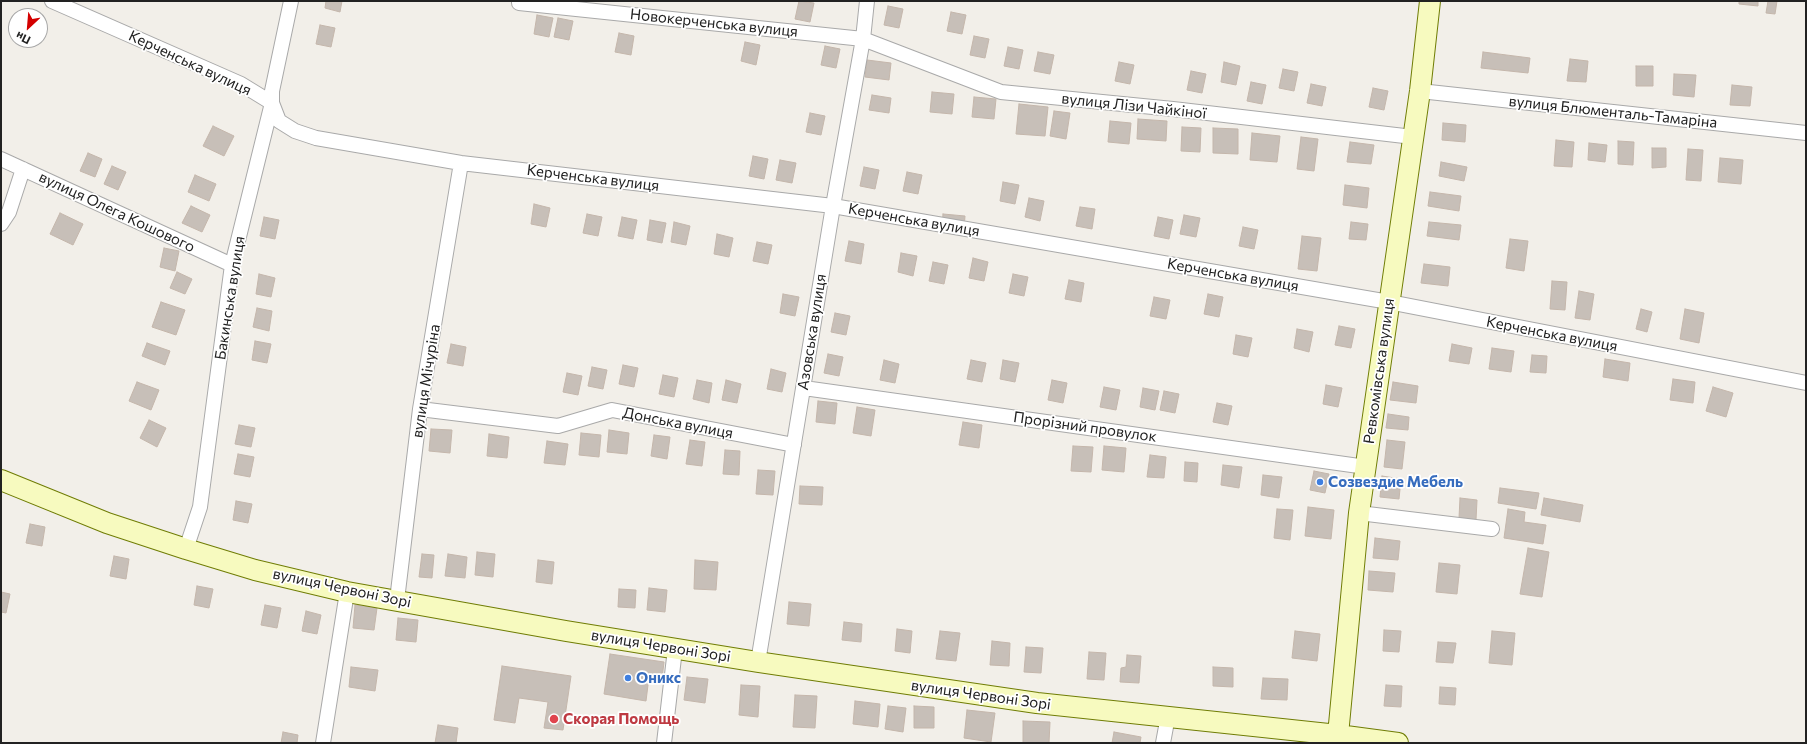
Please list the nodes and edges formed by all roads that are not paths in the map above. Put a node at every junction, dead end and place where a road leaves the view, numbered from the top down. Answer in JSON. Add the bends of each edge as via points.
{"nodes":[{"id":1,"x":52,"y":1,"type":"edge"},
{"id":2,"x":291,"y":1,"type":"edge"},
{"id":3,"x":519,"y":1,"type":"edge"},
{"id":4,"x":867,"y":1,"type":"edge"},
{"id":5,"x":1430,"y":1,"type":"edge"},
{"id":6,"x":863,"y":39,"type":"junction"},
{"id":7,"x":1420,"y":91,"type":"junction"},
{"id":8,"x":272,"y":104,"type":"junction"},
{"id":9,"x":1806,"y":133,"type":"edge"},
{"id":10,"x":1414,"y":137,"type":"junction"},
{"id":11,"x":1,"y":159,"type":"edge"},
{"id":12,"x":461,"y":163,"type":"junction"},
{"id":13,"x":23,"y":169,"type":"junction"},
{"id":14,"x":833,"y":206,"type":"junction"},
{"id":15,"x":1,"y":224,"type":"edge"},
{"id":16,"x":232,"y":264,"type":"junction"},
{"id":17,"x":1389,"y":302,"type":"junction"},
{"id":18,"x":1806,"y":383,"type":"edge"},
{"id":19,"x":804,"y":388,"type":"junction"},
{"id":20,"x":420,"y":409,"type":"junction"},
{"id":21,"x":794,"y":445,"type":"junction"},
{"id":22,"x":1366,"y":467,"type":"junction"},
{"id":23,"x":1,"y":480,"type":"edge"},
{"id":24,"x":1359,"y":513,"type":"junction"},
{"id":25,"x":1492,"y":529,"type":"dead end"},
{"id":26,"x":186,"y":549,"type":"junction"},
{"id":27,"x":347,"y":592,"type":"junction"},
{"id":28,"x":397,"y":600,"type":"junction"},
{"id":29,"x":675,"y":648,"type":"junction"},
{"id":30,"x":758,"y":662,"type":"junction"},
{"id":31,"x":1168,"y":716,"type":"junction"},
{"id":32,"x":1337,"y":739,"type":"edge"},
{"id":33,"x":323,"y":743,"type":"edge"},
{"id":34,"x":664,"y":743,"type":"edge"},
{"id":35,"x":1163,"y":743,"type":"edge"},
{"id":36,"x":1398,"y":743,"type":"edge"}],
"edges":[{"from":1,"to":8,"type":"street","name":"Керченська вулиця","via":[[241,84]]},
{"from":2,"to":8,"type":"street","name":"Бакинська вулиця","via":[[272,91]]},
{"from":3,"to":6,"type":"street","name":"Новокерченська вулиця"},
{"from":4,"to":6,"type":"street","name":"Азовська вулиця"},
{"from":5,"to":7,"type":"street","name":"Ревкомівська вулиця"},
{"from":6,"to":10,"type":"street","name":"вулиця Лізи Чайкіної","via":[[1001,92]]},
{"from":6,"to":14,"type":"street","name":"Азовська вулиця"},
{"from":7,"to":9,"type":"street","name":"вулиця Блюменталь-Тамаріна"},
{"from":7,"to":10,"type":"street","name":"Ревкомівська вулиця"},
{"from":8,"to":12,"type":"street","name":"Керченська вулиця","via":[[279,121],[295,132],[316,138]]},
{"from":8,"to":16,"type":"street","name":"Бакинська вулиця"},
{"from":10,"to":17,"type":"street","name":"Ревкомівська вулиця"},
{"from":11,"to":13,"type":"street","name":"вулиця Олега Кошового"},
{"from":12,"to":14,"type":"street","name":"Керченська вулиця"},
{"from":12,"to":20,"type":"street","name":"вулиця Мічуріна"},
{"from":13,"to":15,"type":"street","via":[[9,212]]},
{"from":13,"to":16,"type":"street","name":"вулиця Олега Кошового"},
{"from":14,"to":17,"type":"street","name":"Керченська вулиця"},
{"from":14,"to":19,"type":"street","name":"Азовська вулиця"},
{"from":16,"to":26,"type":"street","name":"Бакинська вулиця","via":[[200,507]]},
{"from":17,"to":18,"type":"street","name":"Керченська вулиця"},
{"from":17,"to":22,"type":"street","name":"Ревкомівська вулиця"},
{"from":19,"to":21,"type":"street","name":"Азовська вулиця"},
{"from":19,"to":22,"type":"street","name":"Прорізний провулок"},
{"from":20,"to":21,"type":"street","name":"Донська вулиця","via":[[558,426],[612,410]]},
{"from":20,"to":28,"type":"street","name":"вулиця Мічуріна"},
{"from":21,"to":30,"type":"street","name":"Азовська вулиця"},
{"from":22,"to":24,"type":"street","name":"Ревкомівська вулиця"},
{"from":23,"to":26,"type":"street","name":"вулиця Червоні Зорі"},
{"from":24,"to":25,"type":"street"},
{"from":24,"to":32,"type":"street","name":"Ревкомівська вулиця"},
{"from":26,"to":27,"type":"street","name":"вулиця Червоні Зорі","via":[[255,570]]},
{"from":27,"to":28,"type":"street","name":"вулиця Червоні Зорі"},
{"from":27,"to":33,"type":"street"},
{"from":28,"to":29,"type":"street","name":"вулиця Червоні Зорі"},
{"from":29,"to":30,"type":"street","name":"вулиця Червоні Зорі"},
{"from":29,"to":34,"type":"street"},
{"from":30,"to":31,"type":"street","name":"вулиця Червоні Зорі","via":[[1037,703]]},
{"from":31,"to":32,"type":"street","name":"вулиця Червоні Зорі"},
{"from":31,"to":35,"type":"street"},
{"from":32,"to":36,"type":"street","name":"вулиця Червоні Зорі"}]}
